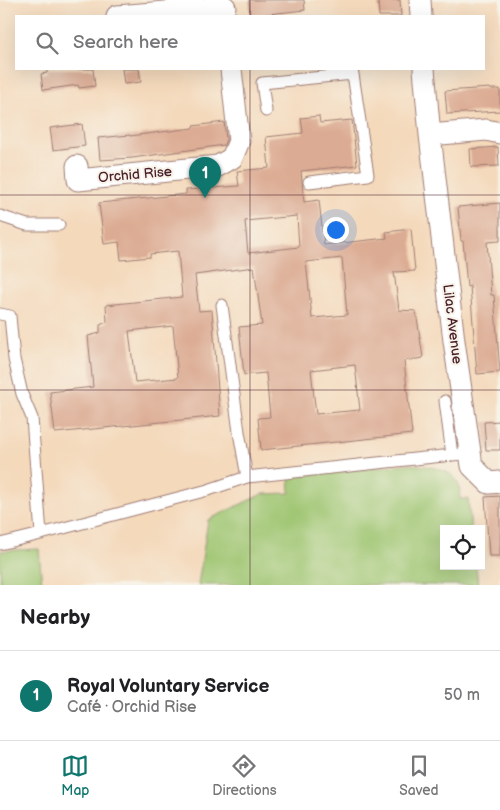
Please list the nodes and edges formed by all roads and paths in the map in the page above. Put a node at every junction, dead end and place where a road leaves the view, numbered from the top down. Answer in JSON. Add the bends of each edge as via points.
{"nodes":[{"id":1,"x":420,"y":0,"type":"edge"},
{"id":2,"x":225,"y":8,"type":"edge"},
{"id":3,"x":130,"y":15,"type":"edge"},
{"id":4,"x":421,"y":15,"type":"edge"},
{"id":5,"x":231,"y":70,"type":"edge"},
{"id":6,"x":424,"y":70,"type":"edge"},
{"id":7,"x":320,"y":73,"type":"edge"},
{"id":8,"x":266,"y":111,"type":"dead end"},
{"id":9,"x":500,"y":133,"type":"edge"},
{"id":10,"x":431,"y":142,"type":"junction"},
{"id":11,"x":77,"y":166,"type":"dead end"},
{"id":12,"x":309,"y":182,"type":"dead end"},
{"id":13,"x":0,"y":216,"type":"edge"},
{"id":14,"x":59,"y":225,"type":"dead end"},
{"id":15,"x":222,"y":304,"type":"dead end"},
{"id":16,"x":0,"y":314,"type":"edge"},
{"id":17,"x":445,"y":400,"type":"dead end"},
{"id":18,"x":462,"y":454,"type":"junction"},
{"id":19,"x":247,"y":476,"type":"junction"},
{"id":20,"x":500,"y":482,"type":"edge"},
{"id":21,"x":41,"y":534,"type":"junction"},
{"id":22,"x":0,"y":544,"type":"edge"}],
"edges":[{"from":1,"to":4,"type":"street"},
{"from":2,"to":3,"type":"street"},
{"from":5,"to":11,"type":"street","name":"Orchid Rise","via":[[239,141],[232,158],[218,166],[78,180]]},
{"from":6,"to":10,"type":"street","name":"Lilac Avenue"},
{"from":7,"to":8,"type":"lane","via":[[262,82]]},
{"from":7,"to":12,"type":"lane","via":[[353,74],[368,175]]},
{"from":9,"to":10,"type":"street","via":[[486,130]]},
{"from":10,"to":18,"type":"street","name":"Lilac Avenue","via":[[454,341]]},
{"from":13,"to":14,"type":"lane","via":[[27,225]]},
{"from":15,"to":19,"type":"lane"},
{"from":16,"to":21,"type":"lane","via":[[10,316],[14,359],[22,394],[32,418]]},
{"from":17,"to":18,"type":"lane"},
{"from":18,"to":19,"type":"lane"},
{"from":18,"to":20,"type":"street","name":"Lilac Avenue","via":[[489,483]]},
{"from":19,"to":21,"type":"lane","via":[[208,490]]},
{"from":21,"to":22,"type":"lane"}]}
